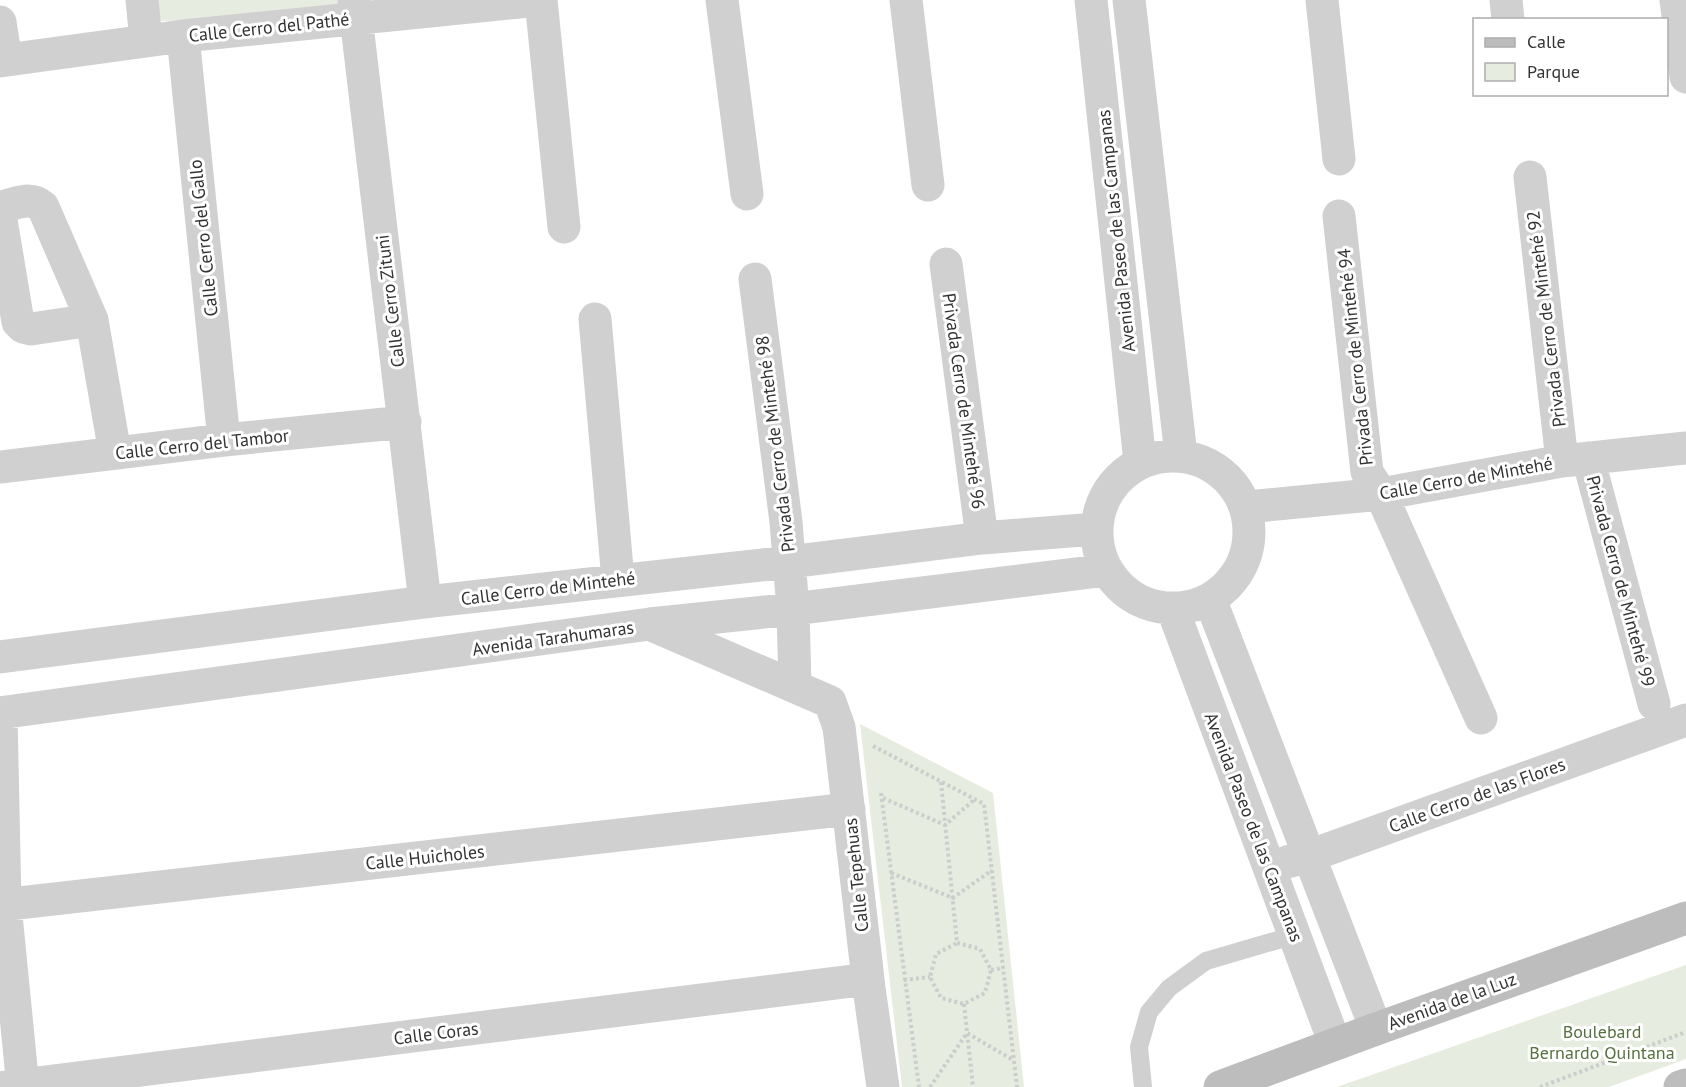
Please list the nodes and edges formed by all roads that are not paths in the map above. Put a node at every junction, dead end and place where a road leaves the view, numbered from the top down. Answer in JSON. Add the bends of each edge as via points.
{"nodes":[{"id":1,"x":142,"y":0,"type":"edge"},
{"id":2,"x":540,"y":0,"type":"edge"},
{"id":3,"x":722,"y":0,"type":"edge"},
{"id":4,"x":906,"y":0,"type":"edge"},
{"id":5,"x":1091,"y":0,"type":"edge"},
{"id":6,"x":1129,"y":0,"type":"edge"},
{"id":7,"x":1322,"y":0,"type":"edge"},
{"id":8,"x":1506,"y":0,"type":"edge"},
{"id":9,"x":1676,"y":0,"type":"edge"},
{"id":10,"x":355,"y":9,"type":"edge"},
{"id":11,"x":1508,"y":18,"type":"edge"},
{"id":12,"x":0,"y":22,"type":"edge"},
{"id":13,"x":183,"y":36,"type":"junction"},
{"id":14,"x":147,"y":41,"type":"junction"},
{"id":15,"x":3,"y":61,"type":"edge"},
{"id":16,"x":1686,"y":77,"type":"edge"},
{"id":17,"x":1339,"y":159,"type":"dead end"},
{"id":18,"x":1530,"y":177,"type":"dead end"},
{"id":19,"x":928,"y":185,"type":"dead end"},
{"id":20,"x":747,"y":194,"type":"dead end"},
{"id":21,"x":1339,"y":216,"type":"dead end"},
{"id":22,"x":564,"y":227,"type":"dead end"},
{"id":23,"x":946,"y":264,"type":"dead end"},
{"id":24,"x":755,"y":279,"type":"dead end"},
{"id":25,"x":594,"y":319,"type":"dead end"},
{"id":26,"x":92,"y":320,"type":"dead end"},
{"id":27,"x":405,"y":422,"type":"junction"},
{"id":28,"x":224,"y":440,"type":"junction"},
{"id":29,"x":1686,"y":448,"type":"edge"},
{"id":30,"x":115,"y":453,"type":"junction"},
{"id":31,"x":1181,"y":455,"type":"junction"},
{"id":32,"x":1575,"y":460,"type":"junction"},
{"id":33,"x":1140,"y":462,"type":"junction"},
{"id":34,"x":0,"y":467,"type":"edge"},
{"id":35,"x":1381,"y":494,"type":"junction"},
{"id":36,"x":1247,"y":507,"type":"junction"},
{"id":37,"x":1096,"y":529,"type":"junction"},
{"id":38,"x":982,"y":538,"type":"junction"},
{"id":39,"x":789,"y":562,"type":"junction"},
{"id":40,"x":1107,"y":570,"type":"junction"},
{"id":41,"x":618,"y":579,"type":"junction"},
{"id":42,"x":1210,"y":599,"type":"junction"},
{"id":43,"x":425,"y":602,"type":"junction"},
{"id":44,"x":793,"y":609,"type":"junction"},
{"id":45,"x":1173,"y":610,"type":"junction"},
{"id":46,"x":650,"y":624,"type":"junction"},
{"id":47,"x":0,"y":657,"type":"edge"},
{"id":48,"x":795,"y":687,"type":"junction"},
{"id":49,"x":1654,"y":704,"type":"dead end"},
{"id":50,"x":0,"y":713,"type":"edge"},
{"id":51,"x":1481,"y":718,"type":"dead end"},
{"id":52,"x":1686,"y":720,"type":"edge"},
{"id":53,"x":849,"y":809,"type":"junction"},
{"id":54,"x":1309,"y":856,"type":"junction"},
{"id":55,"x":1268,"y":867,"type":"junction"},
{"id":56,"x":3,"y":905,"type":"edge"},
{"id":57,"x":1679,"y":924,"type":"edge"},
{"id":58,"x":1295,"y":935,"type":"junction"},
{"id":59,"x":868,"y":979,"type":"junction"},
{"id":60,"x":1376,"y":1029,"type":"junction"},
{"id":61,"x":1335,"y":1044,"type":"junction"},
{"id":62,"x":1686,"y":1085,"type":"edge"},
{"id":63,"x":17,"y":1086,"type":"edge"},
{"id":64,"x":883,"y":1087,"type":"edge"},
{"id":65,"x":1143,"y":1087,"type":"edge"},
{"id":66,"x":1220,"y":1087,"type":"edge"},
{"id":67,"x":1680,"y":1087,"type":"edge"}],
"edges":[{"from":1,"to":14,"type":"street"},
{"from":2,"to":10,"type":"street","name":"Calle Cerro del Pathé"},
{"from":2,"to":22,"type":"street"},
{"from":3,"to":20,"type":"street"},
{"from":4,"to":19,"type":"street"},
{"from":5,"to":33,"type":"street","name":"Avenida Paseo de las Campanas"},
{"from":6,"to":31,"type":"street"},
{"from":7,"to":17,"type":"street"},
{"from":8,"to":11,"type":"street"},
{"from":9,"to":16,"type":"street"},
{"from":10,"to":13,"type":"street","name":"Calle Cerro del Pathé","via":[[286,27]]},
{"from":10,"to":27,"type":"street","name":"Calle Cerro Zituni"},
{"from":12,"to":15,"type":"street"},
{"from":13,"to":14,"type":"street","name":"Calle Cerro del Pathé"},
{"from":13,"to":28,"type":"street","name":"Calle Cerro del Gallo"},
{"from":14,"to":15,"type":"street","name":"Calle Cerro del Pathé"},
{"from":18,"to":32,"type":"street","name":"Privada Cerro de Mintehé 92"},
{"from":21,"to":35,"type":"street","name":"Privada Cerro de Mintehé 94","via":[[1367,472]]},
{"from":23,"to":38,"type":"street","name":"Privada Cerro de Mintehé 96"},
{"from":24,"to":39,"type":"street","name":"Privada Cerro de Mintehé 98"},
{"from":25,"to":41,"type":"street"},
{"from":26,"to":30,"type":"street"},
{"from":27,"to":28,"type":"street","name":"Calle Cerro del Tambor"},
{"from":27,"to":43,"type":"street","name":"Calle Cerro Zituni"},
{"from":28,"to":30,"type":"street","name":"Calle Cerro del Tambor"},
{"from":29,"to":32,"type":"street","name":"Calle Cerro de Mintehé"},
{"from":30,"to":34,"type":"street","name":"Calle Cerro del Tambor"},
{"from":31,"to":33,"type":"street"},
{"from":31,"to":36,"type":"street","via":[[1209,463],[1232,482]]},
{"from":32,"to":35,"type":"street","name":"Calle Cerro de Mintehé"},
{"from":32,"to":49,"type":"street","name":"Privada Cerro de Mintehé 99"},
{"from":33,"to":37,"type":"street","via":[[1117,479],[1101,504]]},
{"from":35,"to":36,"type":"street","name":"Calle Cerro de Mintehé"},
{"from":35,"to":51,"type":"street","name":"Privada Cerro de Mintehé 94"},
{"from":36,"to":42,"type":"street","via":[[1250,541],[1238,573]]},
{"from":37,"to":38,"type":"street","name":"Calle Cerro de Mintehé"},
{"from":37,"to":40,"type":"street"},
{"from":38,"to":39,"type":"street","name":"Calle Cerro de Mintehé"},
{"from":39,"to":41,"type":"street","name":"Calle Cerro de Mintehé"},
{"from":39,"to":44,"type":"street","name":"Privada Cerro de Mintehé 98"},
{"from":40,"to":44,"type":"street","name":"Avenida Tarahumaras"},
{"from":40,"to":45,"type":"street","via":[[1120,588],[1139,600]]},
{"from":41,"to":43,"type":"street","name":"Calle Cerro de Mintehé"},
{"from":42,"to":45,"type":"street"},
{"from":42,"to":54,"type":"street"},
{"from":43,"to":47,"type":"street","name":"Calle Cerro de Mintehé"},
{"from":44,"to":46,"type":"street","name":"Avenida Tarahumaras"},
{"from":44,"to":48,"type":"street"},
{"from":45,"to":55,"type":"street","name":"Avenida Paseo de las Campanas"},
{"from":46,"to":48,"type":"street","name":"Calle Tepehuas"},
{"from":46,"to":50,"type":"street","name":"Avenida Tarahumaras"},
{"from":48,"to":53,"type":"street","name":"Calle Tepehuas","via":[[830,702],[839,727]]},
{"from":50,"to":56,"type":"street"},
{"from":52,"to":54,"type":"street","name":"Calle Cerro de las Flores"},
{"from":53,"to":56,"type":"street","name":"Calle Huicholes"},
{"from":53,"to":59,"type":"street","name":"Calle Tepehuas"},
{"from":54,"to":55,"type":"street","name":"Calle Cerro de las Flores"},
{"from":54,"to":60,"type":"street"},
{"from":55,"to":58,"type":"street","name":"Avenida Paseo de las Campanas"},
{"from":56,"to":63,"type":"street"},
{"from":57,"to":60,"type":"main road","name":"Avenida de la Luz"},
{"from":58,"to":61,"type":"street","name":"Avenida Paseo de las Campanas"},
{"from":58,"to":65,"type":"lane","via":[[1206,961],[1169,988],[1149,1012],[1139,1047]]},
{"from":59,"to":63,"type":"street","name":"Calle Coras"},
{"from":59,"to":64,"type":"street","name":"Calle Tepehuas"},
{"from":60,"to":61,"type":"main road","name":"Avenida de la Luz"},
{"from":61,"to":66,"type":"main road","name":"Avenida de la Luz"},
{"from":62,"to":67,"type":"main road"}]}
